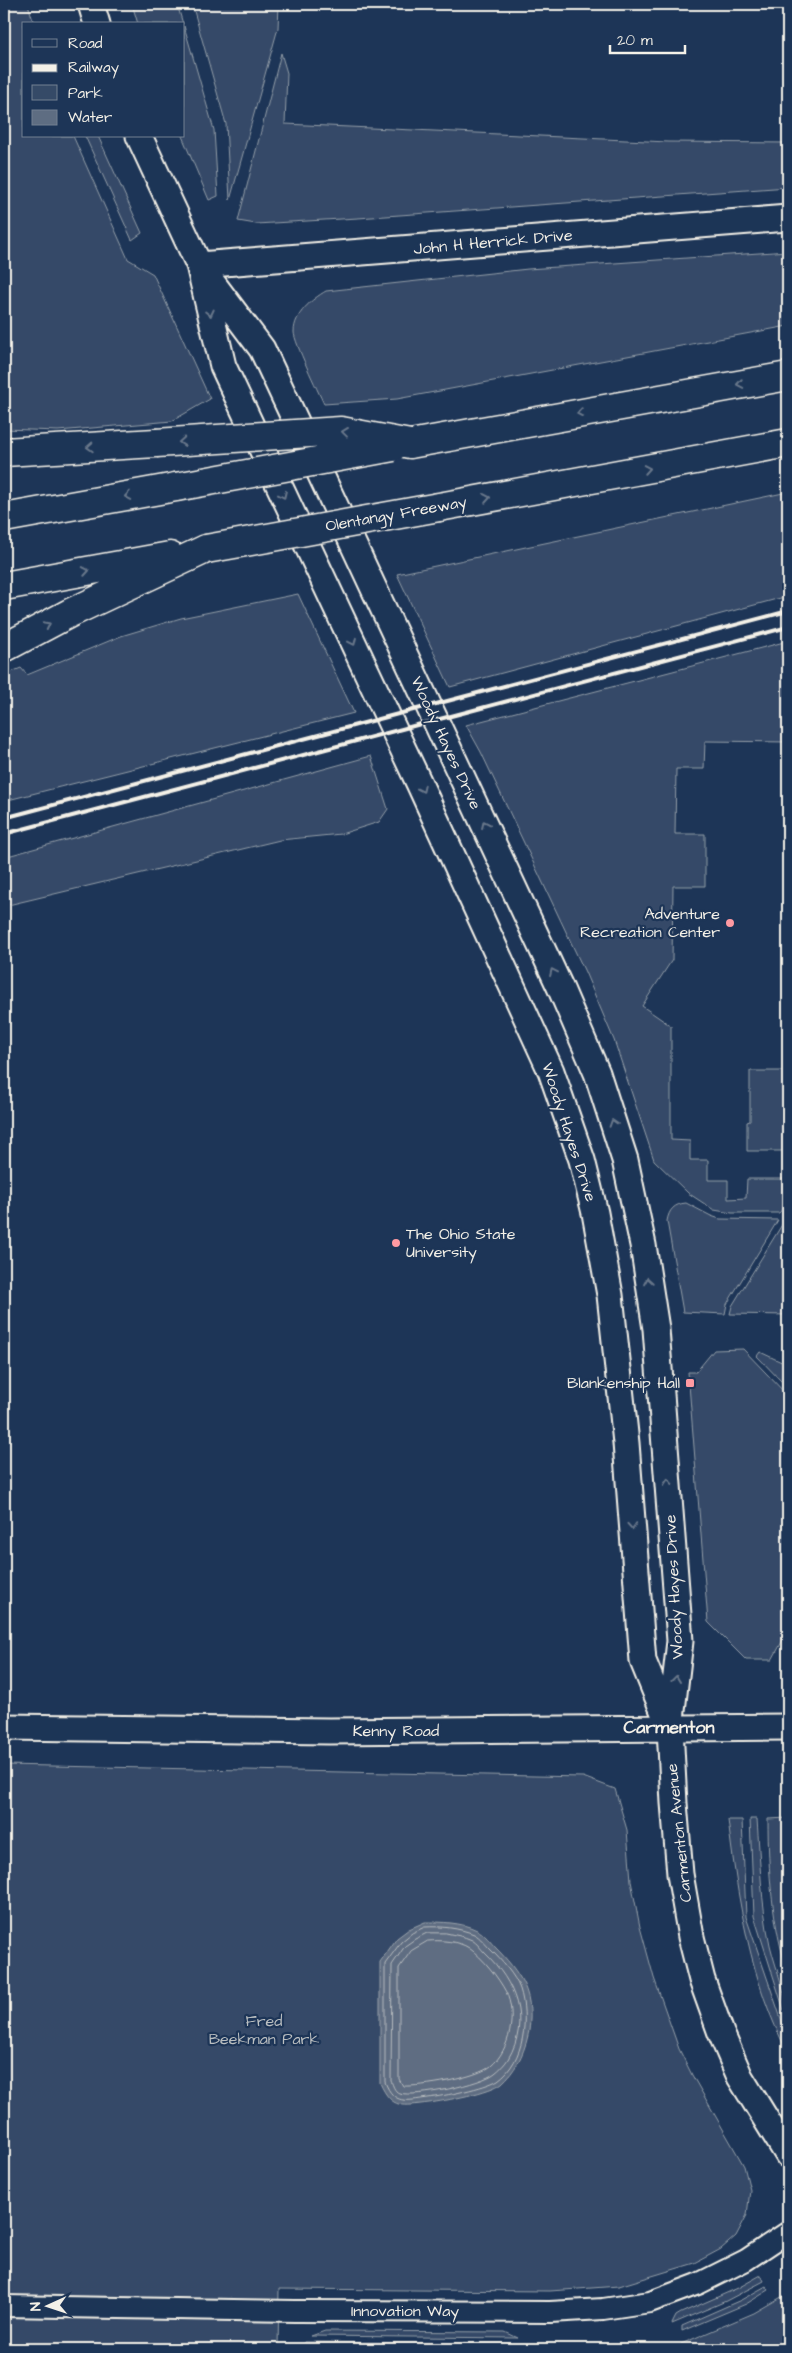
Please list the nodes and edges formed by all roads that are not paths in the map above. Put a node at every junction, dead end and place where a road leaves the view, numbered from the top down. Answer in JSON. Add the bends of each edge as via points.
{"nodes":[{"id":1,"x":91,"y":4,"type":"edge"},
{"id":2,"x":96,"y":22,"type":"edge"},
{"id":3,"x":140,"y":138,"type":"edge"},
{"id":4,"x":788,"y":218,"type":"edge"},
{"id":5,"x":199,"y":265,"type":"junction"},
{"id":6,"x":788,"y":376,"type":"edge"},
{"id":7,"x":788,"y":443,"type":"edge"},
{"id":8,"x":410,"y":444,"type":"junction"},
{"id":9,"x":4,"y":452,"type":"edge"},
{"id":10,"x":4,"y":518,"type":"edge"},
{"id":11,"x":206,"y":549,"type":"junction"},
{"id":12,"x":4,"y":586,"type":"edge"},
{"id":13,"x":4,"y":648,"type":"edge"},
{"id":14,"x":4,"y":1727,"type":"edge"},
{"id":15,"x":788,"y":1727,"type":"edge"},
{"id":16,"x":670,"y":1728,"type":"junction"},
{"id":17,"x":788,"y":2155,"type":"edge"},
{"id":18,"x":788,"y":2232,"type":"edge"},
{"id":19,"x":4,"y":2306,"type":"edge"}],
"edges":[{"from":1,"to":2,"type":"street"},
{"from":3,"to":5,"type":"street","name":"Woody Hayes Drive"},
{"from":4,"to":5,"type":"street","name":"John H Herrick Drive"},
{"from":5,"to":16,"type":"street","name":"Woody Hayes Drive","one_way":true,"via":[[223,366],[543,1054],[582,1160],[610,1295],[626,1443],[643,1661]]},
{"from":16,"to":5,"type":"street","name":"Woody Hayes Drive","one_way":true,"via":[[680,1641],[656,1329],[643,1244],[625,1160],[597,1073],[556,978],[262,349]]},
{"from":6,"to":8,"type":"highway","one_way":true},
{"from":11,"to":7,"type":"highway","name":"Olentangy Freeway","one_way":true,"bridge":true},
{"from":8,"to":9,"type":"highway","one_way":true,"bridge":true,"via":[[341,431]]},
{"from":8,"to":10,"type":"highway","one_way":true,"bridge":true},
{"from":12,"to":11,"type":"highway","name":"Olentangy Freeway","one_way":true},
{"from":13,"to":11,"type":"highway","one_way":true},
{"from":14,"to":16,"type":"street","name":"Kenny Road","via":[[329,1731]]},
{"from":15,"to":16,"type":"street","name":"Kenny Road"},
{"from":16,"to":17,"type":"street","name":"Carmenton Avenue","via":[[680,1874],[702,1980],[740,2077]]},
{"from":18,"to":19,"type":"street","name":"Innovation Way","via":[[746,2260],[698,2284],[650,2302],[603,2310],[295,2311]]}]}
